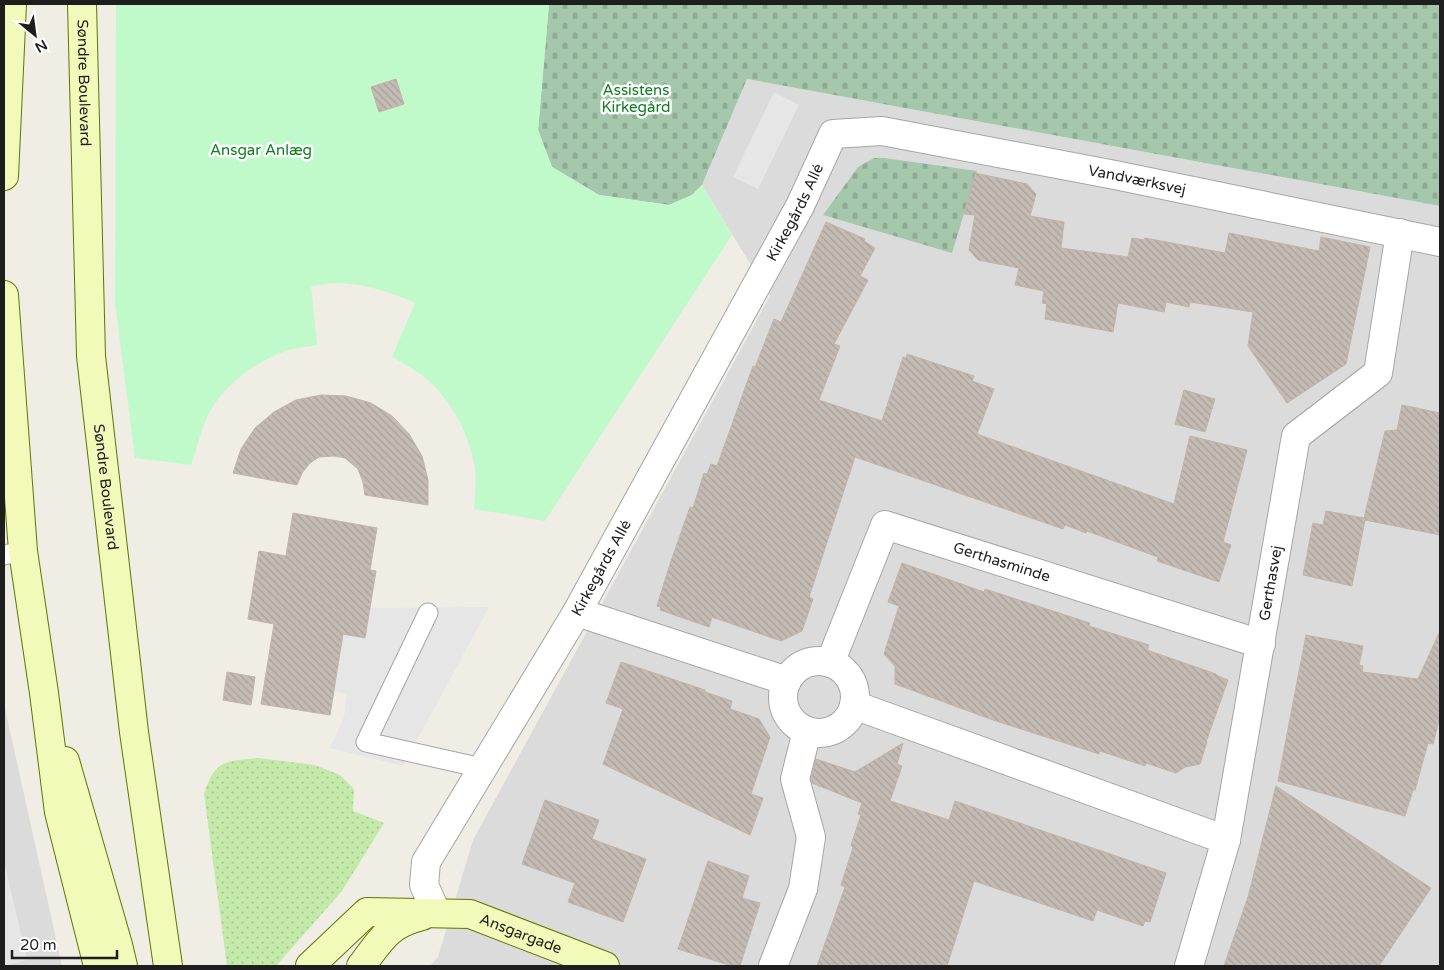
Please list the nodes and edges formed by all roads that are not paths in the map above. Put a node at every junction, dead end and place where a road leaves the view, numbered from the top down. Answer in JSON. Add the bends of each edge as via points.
{"nodes":[{"id":1,"x":12,"y":4,"type":"edge"},
{"id":2,"x":82,"y":4,"type":"edge"},
{"id":3,"x":6,"y":52,"type":"edge"},
{"id":4,"x":833,"y":134,"type":"joint"},
{"id":5,"x":4,"y":176,"type":"edge"},
{"id":6,"x":1400,"y":233,"type":"junction"},
{"id":7,"x":1440,"y":242,"type":"edge"},
{"id":8,"x":4,"y":295,"type":"edge"},
{"id":9,"x":13,"y":553,"type":"edge"},
{"id":10,"x":577,"y":612,"type":"junction"},
{"id":11,"x":428,"y":613,"type":"dead end"},
{"id":12,"x":1260,"y":644,"type":"junction"},
{"id":13,"x":830,"y":663,"type":"junction"},
{"id":14,"x":787,"y":681,"type":"junction"},
{"id":15,"x":44,"y":693,"type":"junction"},
{"id":16,"x":854,"y":706,"type":"junction"},
{"id":17,"x":807,"y":731,"type":"junction"},
{"id":18,"x":482,"y":768,"type":"junction"},
{"id":19,"x":1226,"y":840,"type":"junction"},
{"id":20,"x":436,"y":912,"type":"junction"},
{"id":21,"x":98,"y":966,"type":"edge"},
{"id":22,"x":123,"y":966,"type":"edge"},
{"id":23,"x":168,"y":966,"type":"edge"},
{"id":24,"x":310,"y":966,"type":"edge"},
{"id":25,"x":360,"y":966,"type":"edge"},
{"id":26,"x":605,"y":966,"type":"edge"},
{"id":27,"x":773,"y":966,"type":"edge"},
{"id":28,"x":1189,"y":966,"type":"edge"}],
"edges":[{"from":1,"to":3,"type":"street"},
{"from":2,"to":23,"type":"street","name":"Søndre Boulevard","via":[[91,356],[134,732]]},
{"from":3,"to":5,"type":"street"},
{"from":4,"to":6,"type":"street","name":"Vandværksvej","via":[[882,131]]},
{"from":4,"to":10,"type":"street","name":"Kirkegårds Allé","via":[[800,206]]},
{"from":6,"to":7,"type":"street","name":"Vandværksvej"},
{"from":6,"to":12,"type":"street","name":"Gerthasvej","via":[[1378,373],[1296,436]]},
{"from":8,"to":9,"type":"street"},
{"from":9,"to":15,"type":"street"},
{"from":10,"to":14,"type":"street"},
{"from":10,"to":18,"type":"street","name":"Kirkegårds Allé"},
{"from":11,"to":18,"type":"lane","via":[[366,742]]},
{"from":12,"to":13,"type":"street","name":"Gerthasminde","via":[[885,525]]},
{"from":12,"to":19,"type":"street","name":"Gerthasvej"},
{"from":13,"to":14,"type":"street","via":[[818,661],[804,665]]},
{"from":13,"to":16,"type":"street","via":[[842,669],[850,679],[855,693]]},
{"from":14,"to":17,"type":"street","via":[[783,693],[786,712],[794,723]]},
{"from":15,"to":21,"type":"street","via":[[58,812]]},
{"from":15,"to":22,"type":"street"},
{"from":16,"to":17,"type":"street","via":[[849,718],[840,726],[820,733]]},
{"from":16,"to":19,"type":"street"},
{"from":17,"to":27,"type":"street","via":[[795,779],[811,837],[803,890]]},
{"from":18,"to":20,"type":"street","name":"Kirkegårds Allé","via":[[426,862],[424,885]]},
{"from":19,"to":28,"type":"street","name":"Gerthasvej"},
{"from":20,"to":24,"type":"street","name":"Ansgargade","via":[[367,912]]},
{"from":20,"to":25,"type":"street","via":[[407,920],[388,930]]},
{"from":20,"to":26,"type":"street","name":"Ansgargade","via":[[470,914]]}]}
